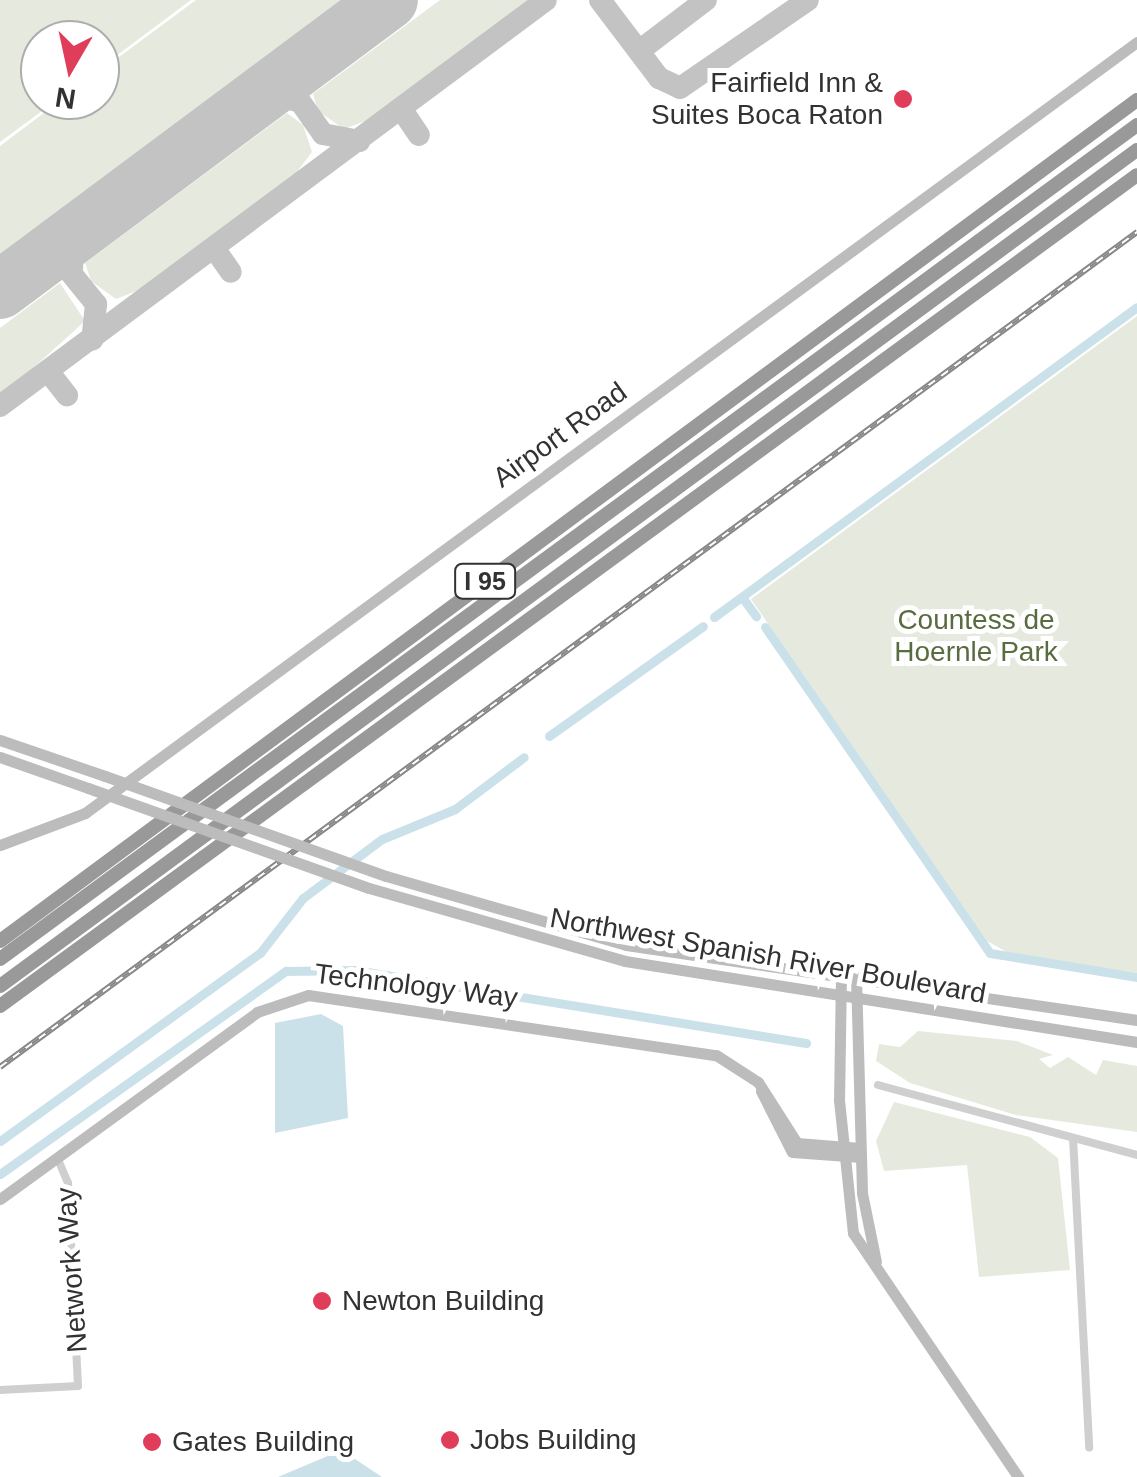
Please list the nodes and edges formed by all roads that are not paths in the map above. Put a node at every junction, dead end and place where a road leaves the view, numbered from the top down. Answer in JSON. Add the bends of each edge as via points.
{"nodes":[{"id":1,"x":1137,"y":42,"type":"edge"},
{"id":2,"x":1137,"y":100,"type":"edge"},
{"id":3,"x":1137,"y":125,"type":"edge"},
{"id":4,"x":1137,"y":150,"type":"edge"},
{"id":5,"x":1137,"y":175,"type":"edge"},
{"id":6,"x":951,"y":237,"type":"junction"},
{"id":7,"x":842,"y":342,"type":"junction"},
{"id":8,"x":784,"y":436,"type":"junction"},
{"id":9,"x":671,"y":492,"type":"junction"},
{"id":10,"x":0,"y":740,"type":"edge"},
{"id":11,"x":0,"y":757,"type":"edge"},
{"id":12,"x":0,"y":845,"type":"edge"},
{"id":13,"x":0,"y":939,"type":"edge"},
{"id":14,"x":0,"y":958,"type":"edge"},
{"id":15,"x":840,"y":975,"type":"junction"},
{"id":16,"x":856,"y":977,"type":"junction"},
{"id":17,"x":0,"y":986,"type":"edge"},
{"id":18,"x":838,"y":996,"type":"junction"},
{"id":19,"x":854,"y":999,"type":"junction"},
{"id":20,"x":0,"y":1006,"type":"edge"},
{"id":21,"x":1137,"y":1020,"type":"edge"},
{"id":22,"x":1137,"y":1042,"type":"edge"},
{"id":23,"x":878,"y":1084,"type":"dead end"},
{"id":24,"x":1073,"y":1138,"type":"junction"},
{"id":25,"x":860,"y":1152,"type":"junction"},
{"id":26,"x":842,"y":1153,"type":"junction"},
{"id":27,"x":1137,"y":1155,"type":"edge"},
{"id":28,"x":56,"y":1157,"type":"junction"},
{"id":29,"x":0,"y":1199,"type":"edge"},
{"id":30,"x":880,"y":1276,"type":"junction"},
{"id":31,"x":0,"y":1390,"type":"edge"},
{"id":32,"x":1090,"y":1448,"type":"dead end"},
{"id":33,"x":1018,"y":1477,"type":"edge"}],
"edges":[{"from":1,"to":12,"type":"street","name":"Airport Road","via":[[101,802],[50,832]]},
{"from":2,"to":6,"type":"highway","number":"I 95"},
{"from":3,"to":7,"type":"highway"},
{"from":4,"to":9,"type":"highway"},
{"from":5,"to":8,"type":"highway","number":"I 95"},
{"from":6,"to":7,"type":"highway"},
{"from":6,"to":13,"type":"highway","number":"I 95"},
{"from":7,"to":14,"type":"highway"},
{"from":8,"to":9,"type":"highway"},
{"from":8,"to":20,"type":"highway","number":"I 95"},
{"from":9,"to":17,"type":"highway"},
{"from":10,"to":15,"type":"street","name":"Northwest Spanish River Boulevard","bridge":true,"via":[[386,876],[596,938]]},
{"from":11,"to":18,"type":"street","name":"Northwest Spanish River Boulevard","bridge":true,"via":[[369,888],[593,955]]},
{"from":15,"to":16,"type":"street","name":"Northwest Spanish River Boulevard"},
{"from":15,"to":18,"type":"street"},
{"from":16,"to":19,"type":"street"},
{"from":16,"to":21,"type":"street","name":"Northwest Spanish River Boulevard"},
{"from":18,"to":19,"type":"street","name":"Northwest Spanish River Boulevard"},
{"from":18,"to":26,"type":"street"},
{"from":19,"to":22,"type":"street","name":"Northwest Spanish River Boulevard"},
{"from":19,"to":25,"type":"street"},
{"from":23,"to":24,"type":"street"},
{"from":24,"to":27,"type":"street"},
{"from":24,"to":32,"type":"street"},
{"from":25,"to":26,"type":"street","name":"Technology Way"},
{"from":25,"to":30,"type":"street"},
{"from":26,"to":28,"type":"street","name":"Technology Way","via":[[788,1148],[758,1082],[708,1053],[308,994],[257,1012]]},
{"from":26,"to":30,"type":"street","via":[[853,1233]]},
{"from":28,"to":29,"type":"street","name":"Technology Way"},
{"from":28,"to":31,"type":"street","name":"Network Way","via":[[68,1184],[78,1386]]},
{"from":30,"to":33,"type":"street"}]}
